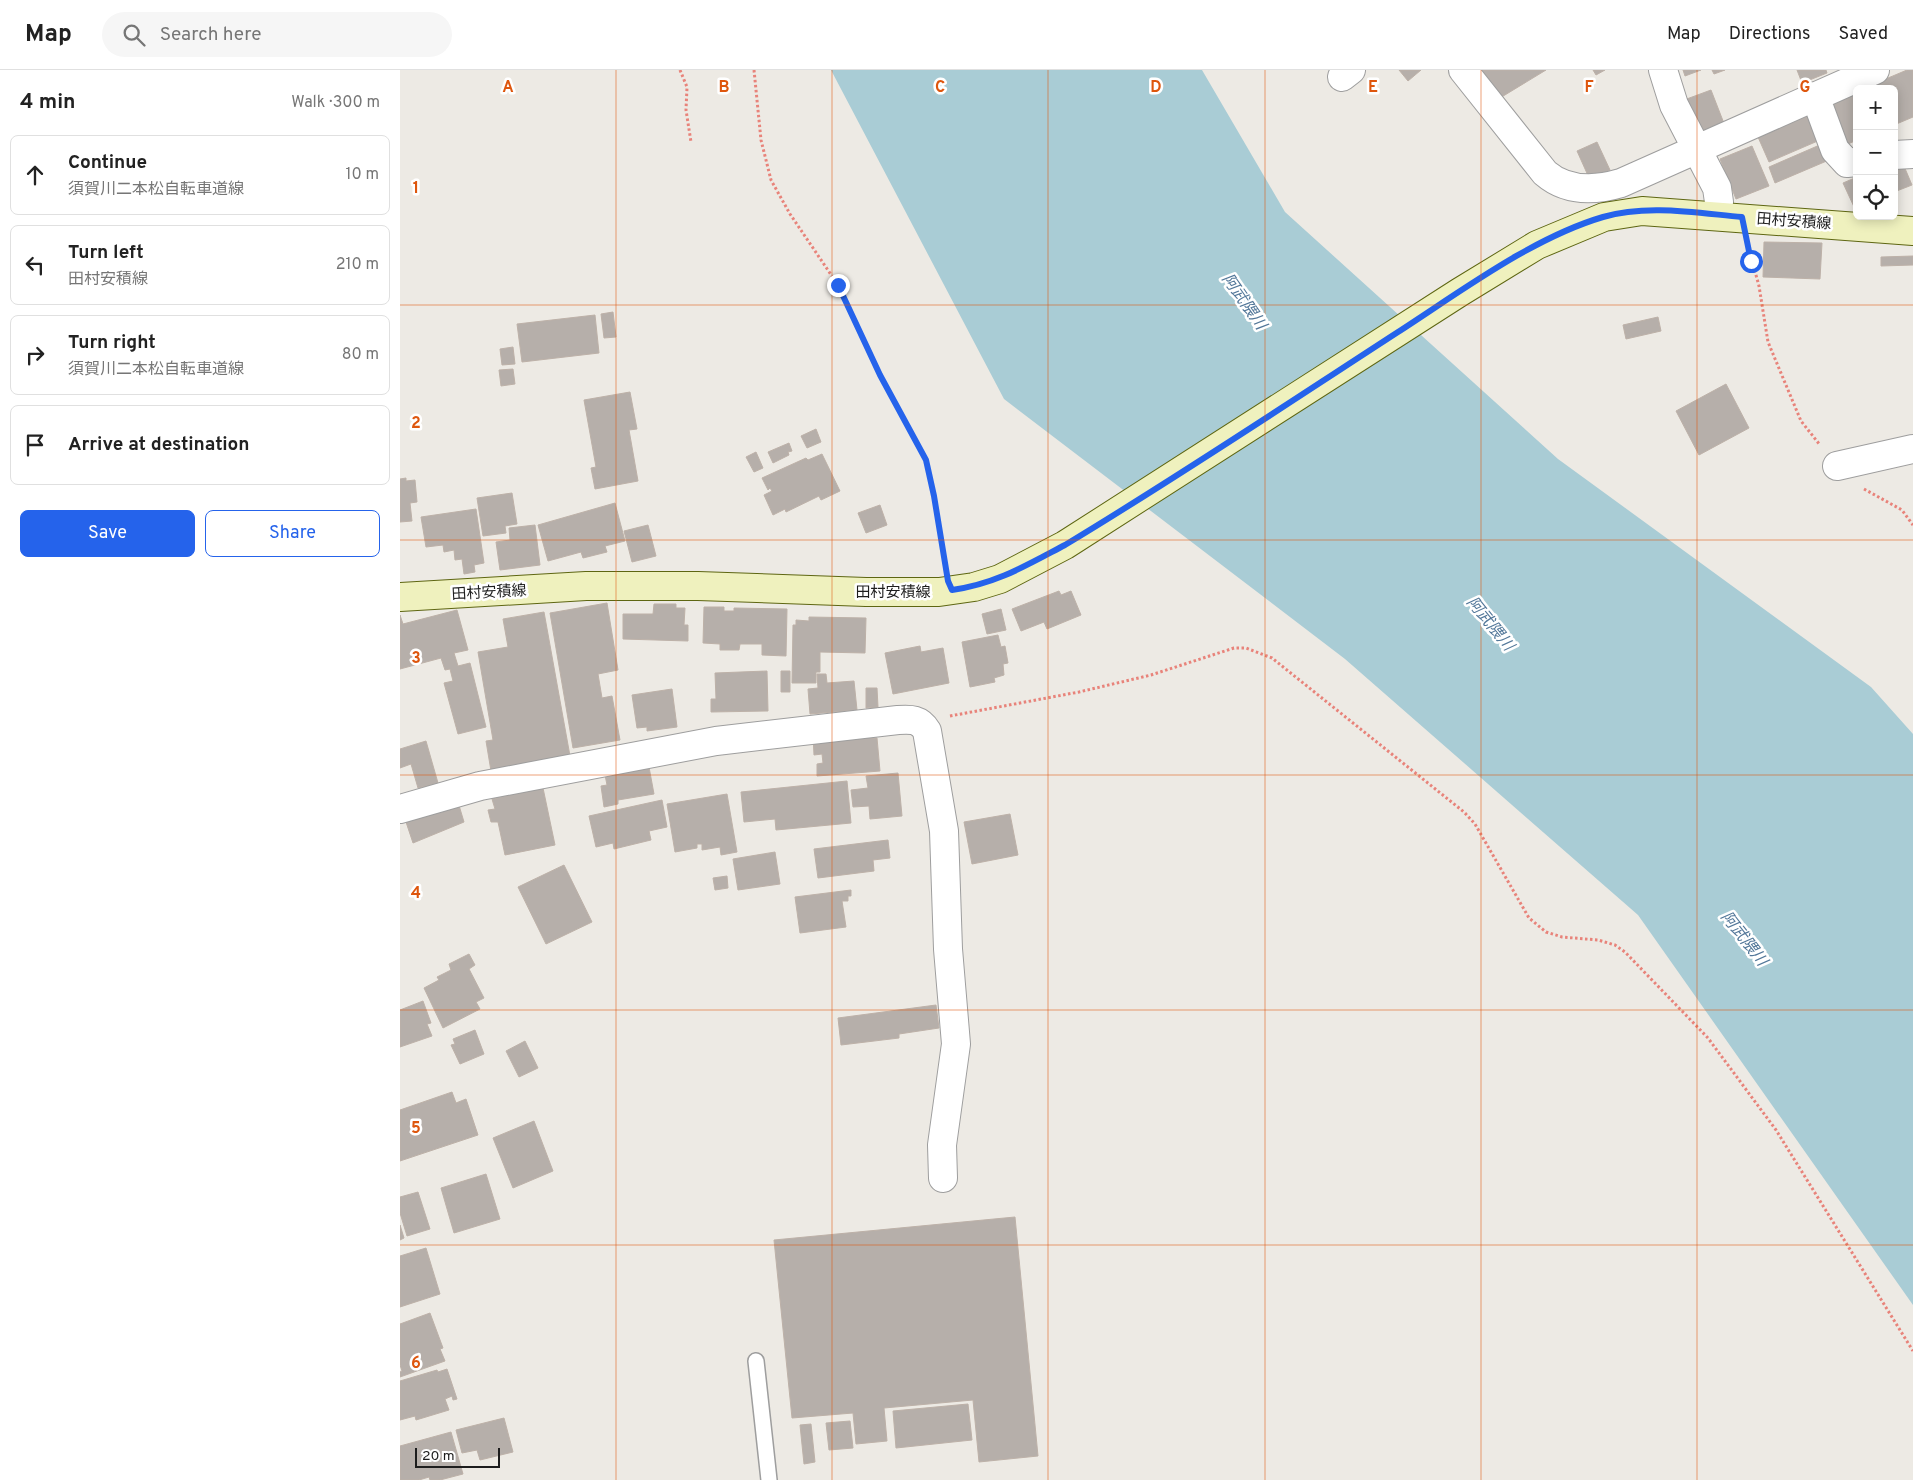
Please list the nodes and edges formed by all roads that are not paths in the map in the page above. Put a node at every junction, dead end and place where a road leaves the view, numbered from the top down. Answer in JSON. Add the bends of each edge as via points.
{"nodes":[{"id":1,"x":1463,"y":70,"type":"edge"},
{"id":2,"x":1663,"y":70,"type":"edge"},
{"id":3,"x":1875,"y":70,"type":"edge"},
{"id":4,"x":1815,"y":96,"type":"junction"},
{"id":5,"x":1698,"y":150,"type":"junction"},
{"id":6,"x":1913,"y":154,"type":"edge"},
{"id":7,"x":1898,"y":155,"type":"edge"},
{"id":8,"x":1853,"y":162,"type":"edge"},
{"id":9,"x":1729,"y":216,"type":"junction"},
{"id":10,"x":1913,"y":231,"type":"edge"},
{"id":11,"x":1913,"y":449,"type":"edge"},
{"id":12,"x":1837,"y":466,"type":"road end"},
{"id":13,"x":400,"y":597,"type":"edge"},
{"id":14,"x":400,"y":809,"type":"edge"},
{"id":15,"x":943,"y":1178,"type":"dead end"},
{"id":16,"x":756,"y":1361,"type":"dead end"},
{"id":17,"x":769,"y":1480,"type":"edge"}],
"edges":[{"from":1,"to":5,"type":"street","via":[[1553,180],[1574,187],[1602,189]]},
{"from":2,"to":5,"type":"street","via":[[1674,105]]},
{"from":3,"to":4,"type":"street"},
{"from":4,"to":5,"type":"street"},
{"from":4,"to":8,"type":"street","via":[[1835,150],[1847,163]]},
{"from":5,"to":9,"type":"street","via":[[1717,188],[1719,202]]},
{"from":6,"to":7,"type":"street"},
{"from":9,"to":10,"type":"main road","name":"田村安積線"},
{"from":9,"to":13,"type":"main road","name":"田村安積線","via":[[1642,211],[1604,217],[1537,245],[1065,545],[1000,579],[974,587],[886,593],[698,586],[586,586]]},
{"from":11,"to":12,"type":"street"},
{"from":14,"to":15,"type":"street","via":[[480,786],[716,741],[898,720],[920,722],[927,731],[944,831],[948,949],[956,1044],[942,1145]]},
{"from":16,"to":17,"type":"lane"}]}
